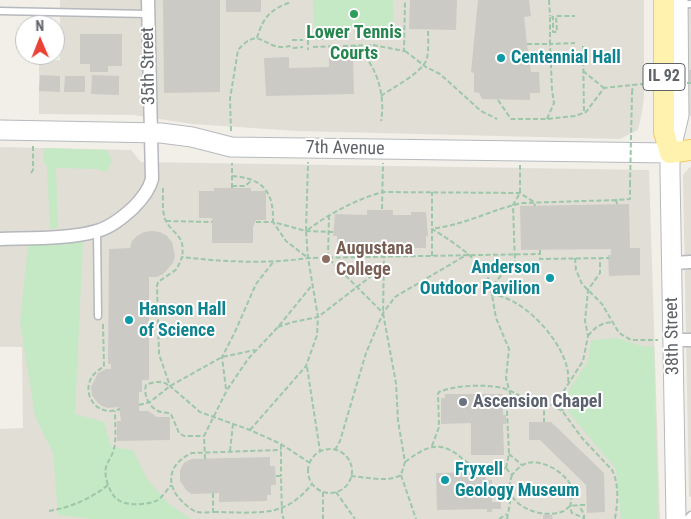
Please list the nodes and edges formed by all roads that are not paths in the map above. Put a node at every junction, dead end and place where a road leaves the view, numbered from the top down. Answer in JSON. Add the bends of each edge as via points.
{"nodes":[{"id":1,"x":148,"y":0,"type":"edge"},
{"id":2,"x":678,"y":2,"type":"edge"},
{"id":3,"x":0,"y":11,"type":"edge"},
{"id":4,"x":148,"y":14,"type":"junction"},
{"id":5,"x":0,"y":130,"type":"edge"},
{"id":6,"x":151,"y":132,"type":"junction"},
{"id":7,"x":691,"y":150,"type":"edge"},
{"id":8,"x":670,"y":153,"type":"junction"},
{"id":9,"x":97,"y":231,"type":"junction"},
{"id":10,"x":0,"y":239,"type":"edge"},
{"id":11,"x":682,"y":263,"type":"edge"},
{"id":12,"x":98,"y":316,"type":"road end"},
{"id":13,"x":682,"y":340,"type":"edge"},
{"id":14,"x":691,"y":515,"type":"edge"},
{"id":15,"x":676,"y":519,"type":"edge"},
{"id":16,"x":687,"y":519,"type":"edge"}],
"edges":[{"from":1,"to":4,"type":"street","name":"35th Street"},
{"from":2,"to":8,"type":"main road","name":"38th Street","number":"IL 92","via":[[664,124]]},
{"from":3,"to":4,"type":"lane"},
{"from":4,"to":6,"type":"street","name":"35th Street"},
{"from":5,"to":6,"type":"street","name":"7th Avenue"},
{"from":6,"to":8,"type":"street","name":"7th Avenue","via":[[192,137],[231,147]]},
{"from":6,"to":9,"type":"street","name":"35th Street","via":[[150,186],[121,219]]},
{"from":7,"to":8,"type":"main road","name":"7th Avenue"},
{"from":8,"to":11,"type":"street","name":"38th Street"},
{"from":9,"to":10,"type":"street","name":"35th Street","via":[[79,235]]},
{"from":9,"to":12,"type":"lane"},
{"from":11,"to":13,"type":"street","name":"38th Street"},
{"from":13,"to":15,"type":"street","name":"38th Street"},
{"from":14,"to":16,"type":"lane"}]}
